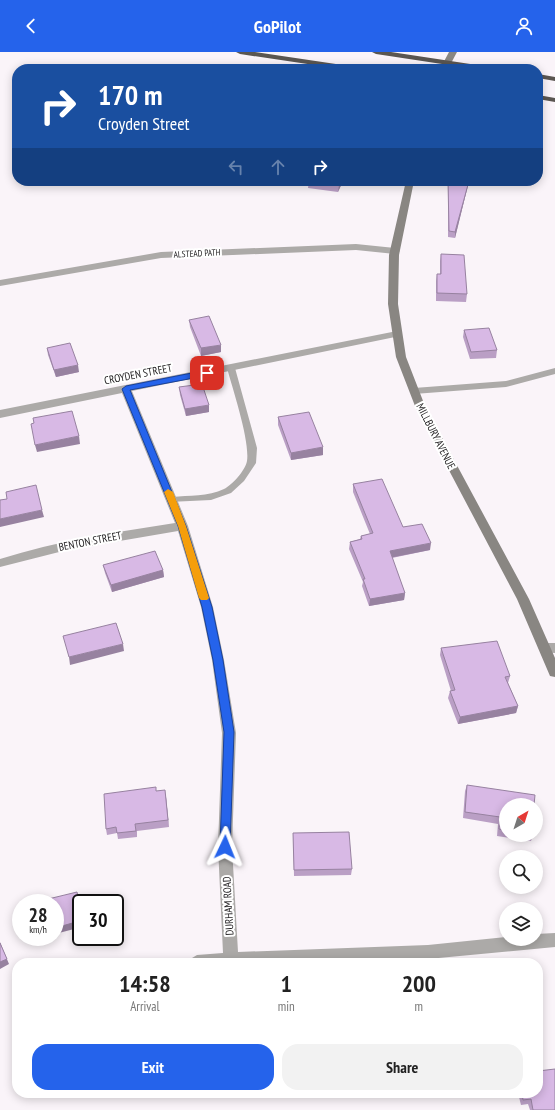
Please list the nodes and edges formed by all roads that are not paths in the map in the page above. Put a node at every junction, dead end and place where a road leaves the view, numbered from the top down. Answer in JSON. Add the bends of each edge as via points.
{"nodes":[{"id":1,"x":240,"y":52,"type":"edge"},
{"id":2,"x":376,"y":52,"type":"edge"},
{"id":3,"x":453,"y":52,"type":"edge"},
{"id":4,"x":322,"y":64,"type":"edge"},
{"id":5,"x":447,"y":64,"type":"edge"},
{"id":6,"x":458,"y":64,"type":"edge"},
{"id":7,"x":543,"y":77,"type":"edge"},
{"id":8,"x":555,"y":79,"type":"edge"},
{"id":9,"x":543,"y":98,"type":"edge"},
{"id":10,"x":555,"y":100,"type":"edge"},
{"id":11,"x":409,"y":186,"type":"edge"},
{"id":12,"x":395,"y":251,"type":"junction"},
{"id":13,"x":0,"y":283,"type":"edge"},
{"id":14,"x":398,"y":334,"type":"junction"},
{"id":15,"x":231,"y":368,"type":"junction"},
{"id":16,"x":555,"y":371,"type":"edge"},
{"id":17,"x":126,"y":389,"type":"junction"},
{"id":18,"x":414,"y":391,"type":"junction"},
{"id":19,"x":0,"y":414,"type":"edge"},
{"id":20,"x":172,"y":500,"type":"junction"},
{"id":21,"x":182,"y":526,"type":"junction"},
{"id":22,"x":0,"y":562,"type":"edge"},
{"id":23,"x":550,"y":648,"type":"edge"},
{"id":24,"x":555,"y":672,"type":"edge"},
{"id":25,"x":555,"y":940,"type":"edge"},
{"id":26,"x":231,"y":958,"type":"edge"},
{"id":27,"x":280,"y":958,"type":"edge"}],
"edges":[{"from":1,"to":4,"type":"highway"},
{"from":2,"to":6,"type":"highway"},
{"from":3,"to":5,"type":"main road"},
{"from":7,"to":8,"type":"highway"},
{"from":9,"to":10,"type":"highway"},
{"from":11,"to":12,"type":"main road","name":"MILLBURY AVENUE"},
{"from":12,"to":13,"type":"street","name":"ALSTEAD PATH","via":[[356,247],[161,255]]},
{"from":12,"to":14,"type":"main road","name":"MILLBURY AVENUE","via":[[393,304]]},
{"from":14,"to":15,"type":"street","name":"CROYDEN STREET"},
{"from":14,"to":18,"type":"main road","name":"MILLBURY AVENUE","via":[[401,357]]},
{"from":15,"to":17,"type":"street","name":"CROYDEN STREET"},
{"from":15,"to":20,"type":"lane","via":[[252,448],[251,463],[241,479],[228,492],[212,497]]},
{"from":16,"to":18,"type":"lane","via":[[506,384]]},
{"from":17,"to":19,"type":"street","name":"CROYDEN STREET"},
{"from":17,"to":20,"type":"street","name":"DURHAM ROAD"},
{"from":18,"to":23,"type":"main road","name":"MILLBURY AVENUE","via":[[452,468]]},
{"from":20,"to":21,"type":"street","name":"DURHAM ROAD"},
{"from":21,"to":22,"type":"street","name":"BENTON STREET","via":[[120,535]]},
{"from":21,"to":26,"type":"street","name":"DURHAM ROAD","via":[[207,607],[229,732],[225,847]]},
{"from":23,"to":24,"type":"main road","name":"MILLBURY AVENUE"},
{"from":25,"to":27,"type":"street","via":[[428,952]]}]}
